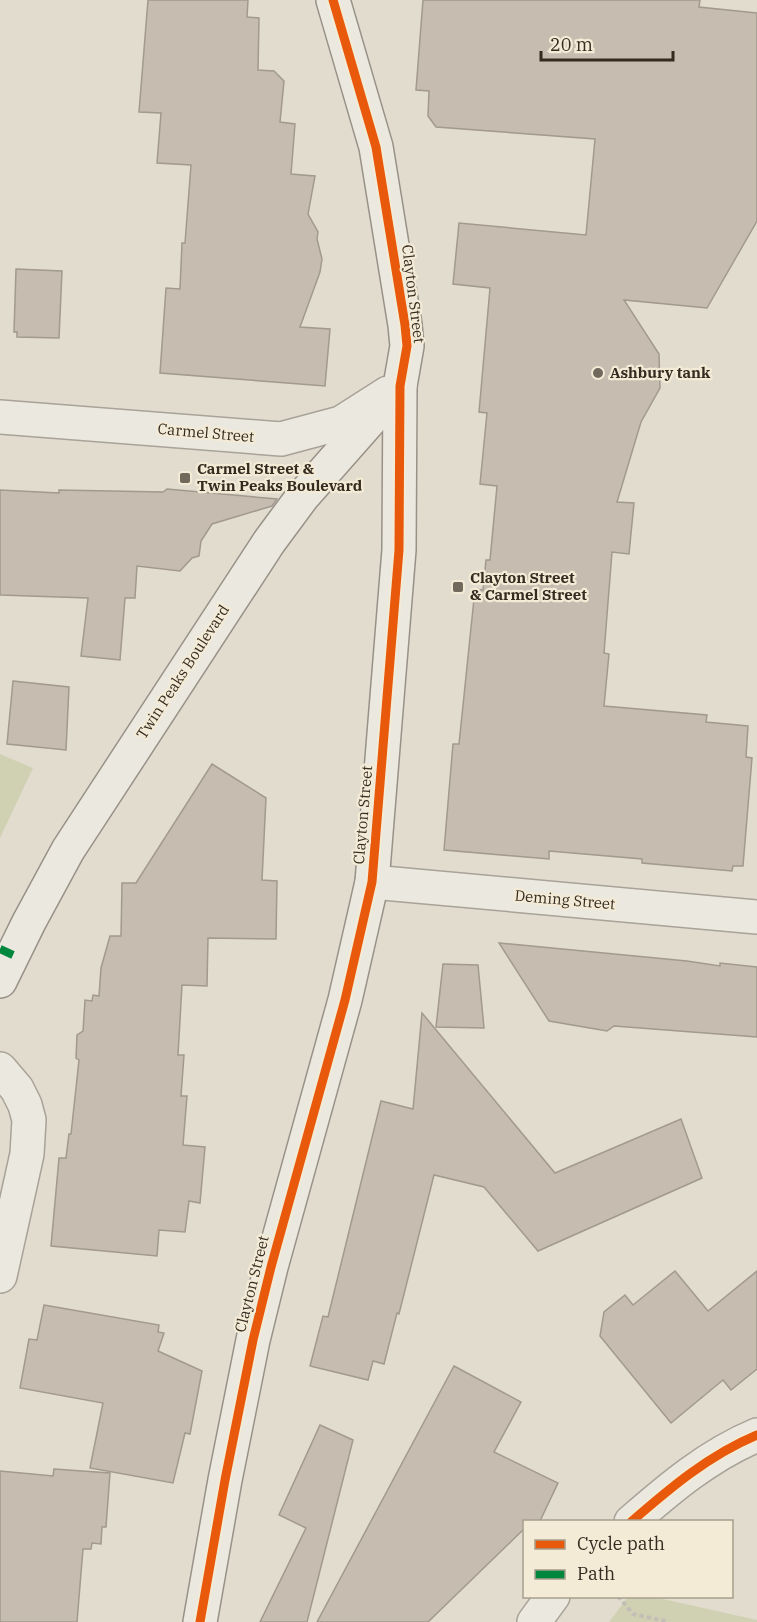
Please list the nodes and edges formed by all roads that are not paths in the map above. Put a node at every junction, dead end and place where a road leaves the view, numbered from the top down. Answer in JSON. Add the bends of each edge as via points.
{"nodes":[{"id":1,"x":339,"y":8,"type":"edge"},
{"id":2,"x":400,"y":386,"type":"junction"},
{"id":3,"x":0,"y":417,"type":"edge"},
{"id":4,"x":372,"y":882,"type":"junction"},
{"id":5,"x":757,"y":917,"type":"edge"},
{"id":6,"x":0,"y":981,"type":"edge"},
{"id":7,"x":0,"y":1069,"type":"edge"},
{"id":8,"x":0,"y":1276,"type":"edge"},
{"id":9,"x":757,"y":1435,"type":"edge"},
{"id":10,"x":632,"y":1520,"type":"edge"},
{"id":11,"x":552,"y":1598,"type":"edge"},
{"id":12,"x":201,"y":1622,"type":"edge"},
{"id":13,"x":534,"y":1622,"type":"edge"}],
"edges":[{"from":1,"to":2,"type":"main road","name":"Clayton Street","via":[[378,158],[405,325],[407,346]]},
{"from":2,"to":3,"type":"main road","name":"Carmel Street","via":[[341,423],[281,439]]},
{"from":2,"to":4,"type":"main road","name":"Clayton Street","via":[[399,550]]},
{"from":2,"to":6,"type":"main road","name":"Twin Peaks Boulevard","via":[[303,496],[263,551],[68,850]]},
{"from":4,"to":5,"type":"main road","name":"Deming Street"},
{"from":4,"to":12,"type":"main road","name":"Clayton Street","via":[[345,1000],[253,1340]]},
{"from":7,"to":8,"type":"main road","via":[[17,1089],[29,1120],[27,1154]]},
{"from":9,"to":10,"type":"main road","via":[[688,1473]]},
{"from":11,"to":13,"type":"main road"}]}
